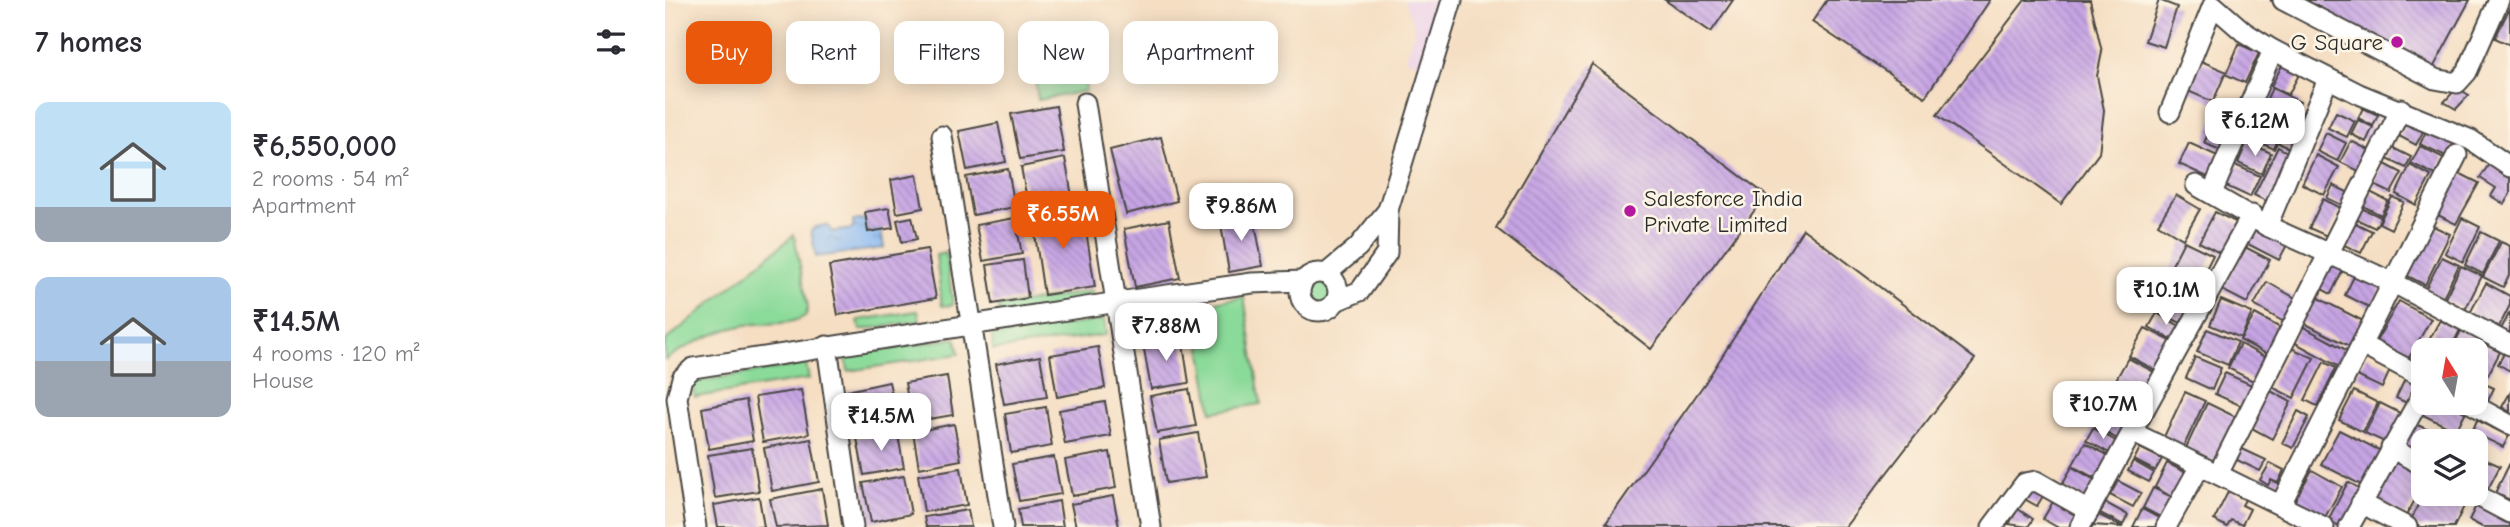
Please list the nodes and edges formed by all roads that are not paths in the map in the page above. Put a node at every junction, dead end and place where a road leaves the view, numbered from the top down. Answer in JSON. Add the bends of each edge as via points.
{"nodes":[{"id":1,"x":1452,"y":0,"type":"edge"},
{"id":2,"x":2283,"y":0,"type":"edge"},
{"id":3,"x":2500,"y":0,"type":"edge"},
{"id":4,"x":2209,"y":3,"type":"edge"},
{"id":5,"x":2273,"y":50,"type":"junction"},
{"id":6,"x":2328,"y":79,"type":"junction"},
{"id":7,"x":1085,"y":103,"type":"dead end"},
{"id":8,"x":2401,"y":109,"type":"junction"},
{"id":9,"x":2170,"y":113,"type":"dead end"},
{"id":10,"x":942,"y":136,"type":"dead end"},
{"id":11,"x":2457,"y":155,"type":"dead end"},
{"id":12,"x":2510,"y":167,"type":"edge"},
{"id":13,"x":1388,"y":210,"type":"junction"},
{"id":14,"x":2260,"y":220,"type":"junction"},
{"id":15,"x":2328,"y":252,"type":"junction"},
{"id":16,"x":1326,"y":274,"type":"junction"},
{"id":17,"x":1303,"y":281,"type":"junction"},
{"id":18,"x":2394,"y":283,"type":"junction"},
{"id":19,"x":1336,"y":301,"type":"junction"},
{"id":20,"x":1118,"y":302,"type":"junction"},
{"id":21,"x":971,"y":324,"type":"junction"},
{"id":22,"x":2362,"y":345,"type":"junction"},
{"id":23,"x":2510,"y":345,"type":"edge"},
{"id":24,"x":827,"y":346,"type":"junction"},
{"id":25,"x":2411,"y":372,"type":"edge"},
{"id":26,"x":2411,"y":413,"type":"edge"},
{"id":27,"x":2489,"y":413,"type":"edge"},
{"id":28,"x":2510,"y":425,"type":"edge"},
{"id":29,"x":2132,"y":432,"type":"junction"},
{"id":30,"x":2391,"y":448,"type":"junction"},
{"id":31,"x":2411,"y":459,"type":"edge"},
{"id":32,"x":2200,"y":466,"type":"junction"},
{"id":33,"x":2218,"y":474,"type":"junction"},
{"id":34,"x":2488,"y":501,"type":"edge"},
{"id":35,"x":2361,"y":503,"type":"junction"},
{"id":36,"x":2281,"y":504,"type":"junction"},
{"id":37,"x":2510,"y":513,"type":"edge"},
{"id":38,"x":2084,"y":519,"type":"edge"},
{"id":39,"x":696,"y":527,"type":"edge"},
{"id":40,"x":853,"y":527,"type":"edge"},
{"id":41,"x":1003,"y":527,"type":"edge"},
{"id":42,"x":1151,"y":527,"type":"edge"},
{"id":43,"x":1992,"y":527,"type":"edge"},
{"id":44,"x":2166,"y":527,"type":"edge"},
{"id":45,"x":2324,"y":527,"type":"edge"},
{"id":46,"x":2349,"y":527,"type":"edge"},
{"id":47,"x":2407,"y":527,"type":"edge"}],
"edges":[{"from":1,"to":13,"type":"street"},
{"from":2,"to":3,"type":"street","via":[[2435,79],[2457,83],[2467,72]]},
{"from":4,"to":5,"type":"street"},
{"from":4,"to":9,"type":"street"},
{"from":5,"to":6,"type":"street"},
{"from":5,"to":14,"type":"street","via":[[2204,189]]},
{"from":6,"to":8,"type":"street"},
{"from":6,"to":14,"type":"street"},
{"from":7,"to":20,"type":"street"},
{"from":8,"to":12,"type":"street","via":[[2470,140]]},
{"from":8,"to":15,"type":"street"},
{"from":10,"to":21,"type":"street"},
{"from":11,"to":18,"type":"street"},
{"from":13,"to":16,"type":"street","via":[[1358,247]]},
{"from":13,"to":19,"type":"street","via":[[1388,246],[1383,260],[1360,291]]},
{"from":14,"to":15,"type":"street"},
{"from":14,"to":29,"type":"street"},
{"from":15,"to":18,"type":"street"},
{"from":15,"to":33,"type":"street"},
{"from":16,"to":17,"type":"street","via":[[1313,274]]},
{"from":16,"to":19,"type":"street","via":[[1338,288]]},
{"from":17,"to":19,"type":"street","via":[[1299,293],[1308,309],[1327,310]]},
{"from":17,"to":20,"type":"street"},
{"from":18,"to":22,"type":"street"},
{"from":18,"to":23,"type":"street"},
{"from":20,"to":21,"type":"street"},
{"from":20,"to":42,"type":"street"},
{"from":21,"to":24,"type":"street"},
{"from":21,"to":41,"type":"street"},
{"from":22,"to":25,"type":"street"},
{"from":22,"to":36,"type":"street"},
{"from":24,"to":39,"type":"street","via":[[693,368],[684,374],[677,398]]},
{"from":24,"to":40,"type":"street"},
{"from":26,"to":30,"type":"street"},
{"from":27,"to":28,"type":"street"},
{"from":29,"to":32,"type":"street"},
{"from":29,"to":38,"type":"street"},
{"from":30,"to":31,"type":"street"},
{"from":30,"to":35,"type":"street"},
{"from":32,"to":33,"type":"street"},
{"from":32,"to":44,"type":"street"},
{"from":33,"to":36,"type":"street"},
{"from":34,"to":37,"type":"street"},
{"from":35,"to":46,"type":"street"},
{"from":35,"to":47,"type":"street"},
{"from":36,"to":45,"type":"street"},
{"from":38,"to":43,"type":"street","via":[[2036,481],[2025,483]]}]}
